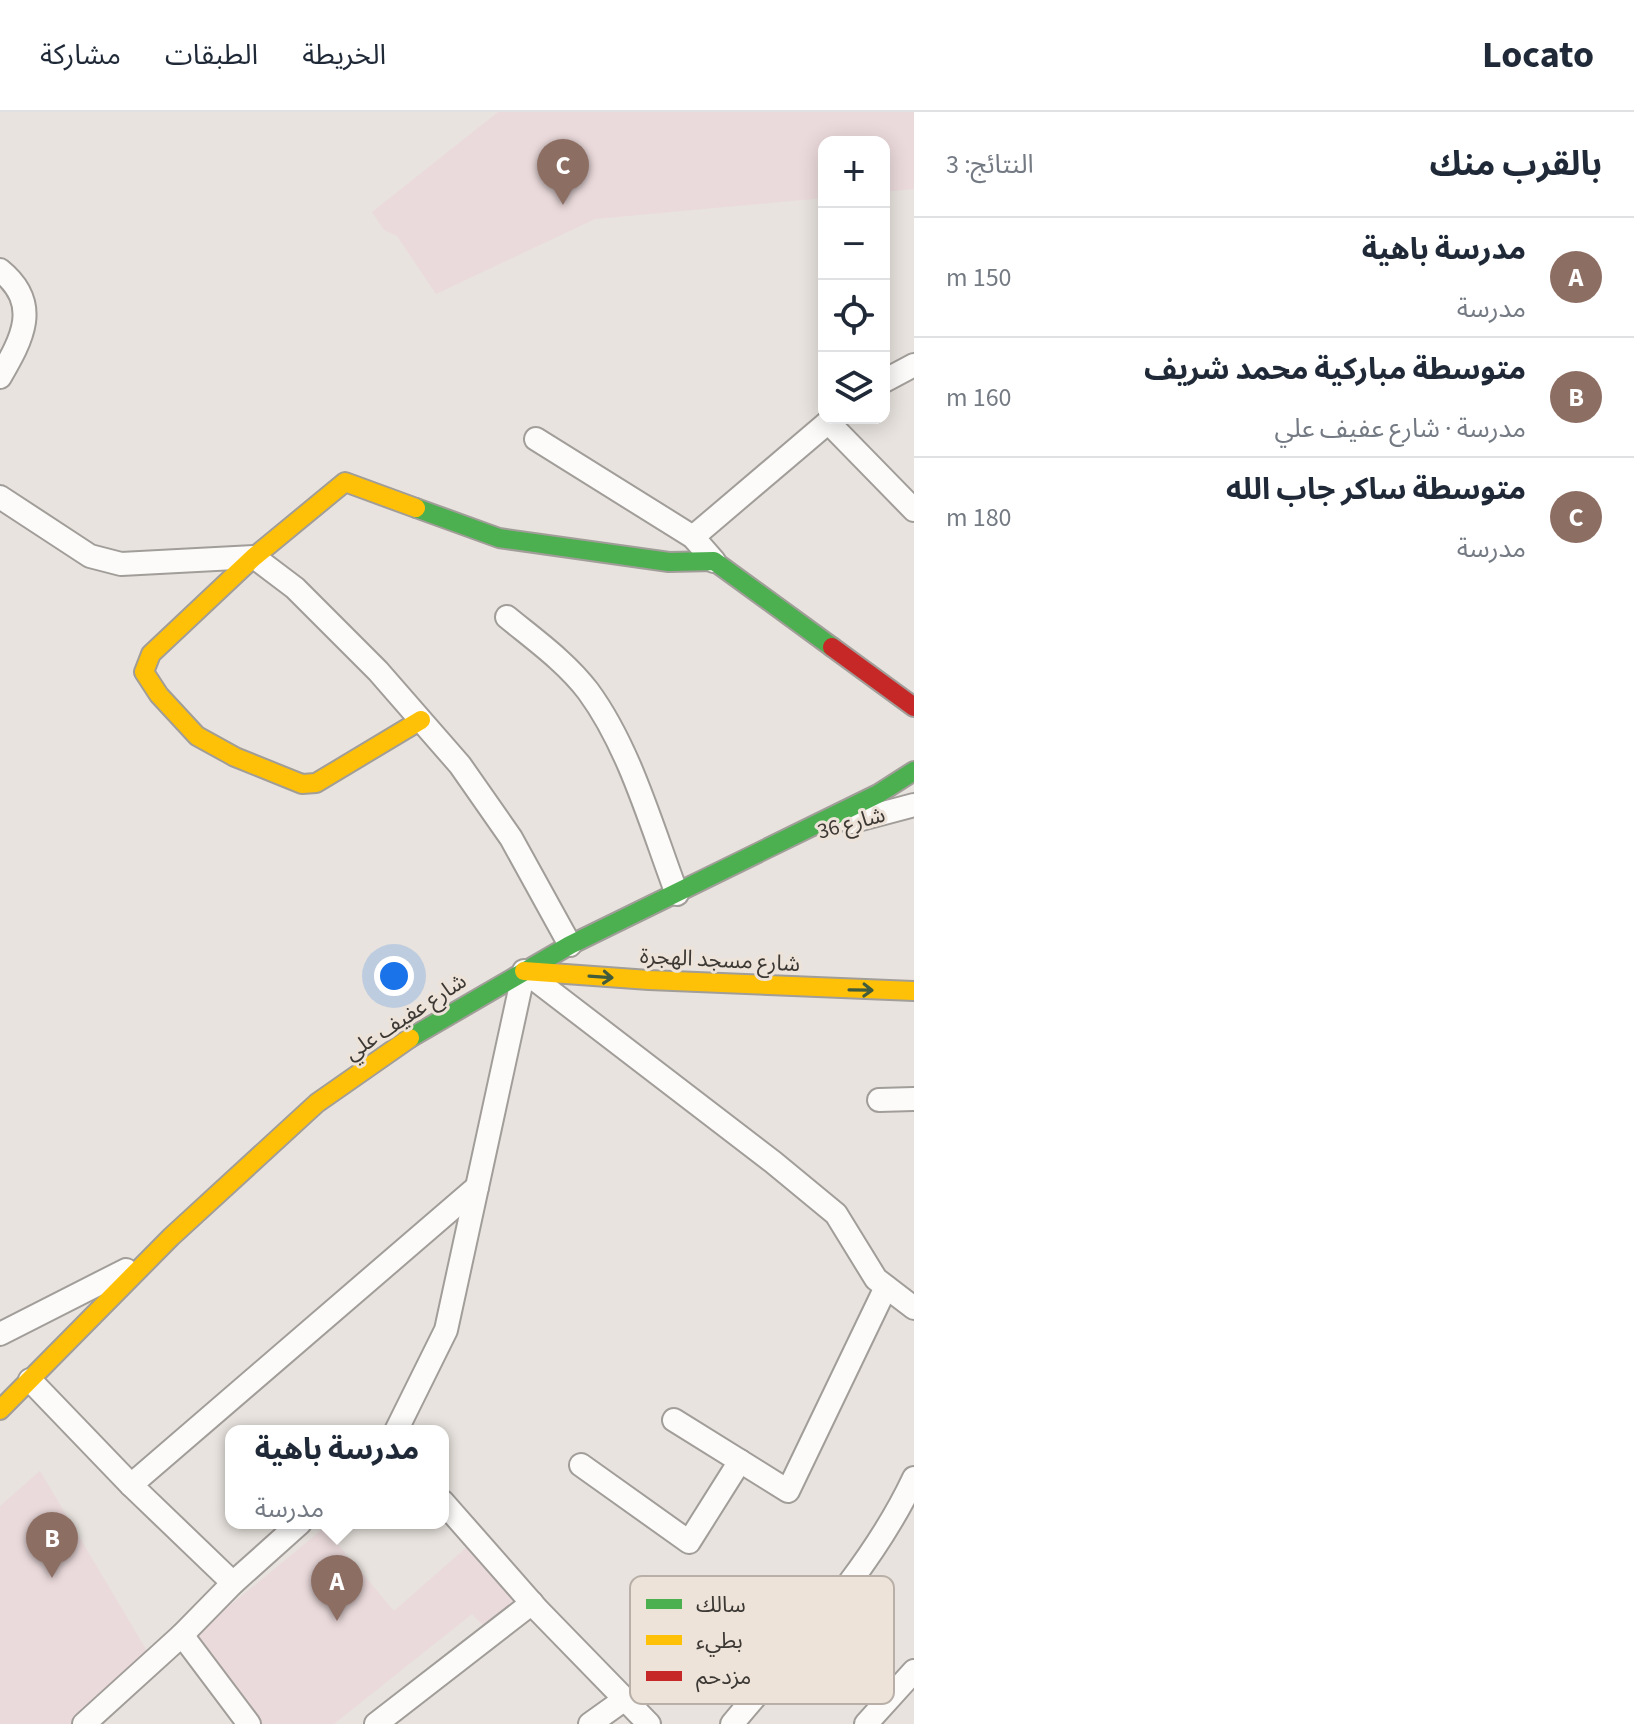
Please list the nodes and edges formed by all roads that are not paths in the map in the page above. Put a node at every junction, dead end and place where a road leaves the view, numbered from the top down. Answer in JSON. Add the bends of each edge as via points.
{"nodes":[{"id":1,"x":0,"y":270,"type":"edge"},
{"id":2,"x":914,"y":365,"type":"edge"},
{"id":3,"x":0,"y":377,"type":"edge"},
{"id":4,"x":890,"y":378,"type":"edge"},
{"id":5,"x":825,"y":424,"type":"edge"},
{"id":6,"x":834,"y":424,"type":"edge"},
{"id":7,"x":536,"y":439,"type":"dead end"},
{"id":8,"x":0,"y":497,"type":"edge"},
{"id":9,"x":914,"y":510,"type":"edge"},
{"id":10,"x":693,"y":537,"type":"junction"},
{"id":11,"x":254,"y":557,"type":"junction"},
{"id":12,"x":714,"y":561,"type":"junction"},
{"id":13,"x":507,"y":617,"type":"dead end"},
{"id":14,"x":914,"y":707,"type":"edge"},
{"id":15,"x":421,"y":720,"type":"junction"},
{"id":16,"x":914,"y":771,"type":"edge"},
{"id":17,"x":914,"y":805,"type":"edge"},
{"id":18,"x":789,"y":839,"type":"junction"},
{"id":19,"x":677,"y":894,"type":"junction"},
{"id":20,"x":570,"y":945,"type":"junction"},
{"id":21,"x":524,"y":971,"type":"junction"},
{"id":22,"x":914,"y":991,"type":"edge"},
{"id":23,"x":914,"y":1099,"type":"edge"},
{"id":24,"x":879,"y":1100,"type":"dead end"},
{"id":25,"x":477,"y":1187,"type":"junction"},
{"id":26,"x":149,"y":1259,"type":"junction"},
{"id":27,"x":886,"y":1287,"type":"junction"},
{"id":28,"x":914,"y":1308,"type":"edge"},
{"id":29,"x":0,"y":1334,"type":"edge"},
{"id":30,"x":30,"y":1380,"type":"junction"},
{"id":31,"x":0,"y":1410,"type":"edge"},
{"id":32,"x":674,"y":1420,"type":"dead end"},
{"id":33,"x":399,"y":1425,"type":"edge"},
{"id":34,"x":740,"y":1461,"type":"junction"},
{"id":35,"x":581,"y":1465,"type":"dead end"},
{"id":36,"x":914,"y":1478,"type":"edge"},
{"id":37,"x":131,"y":1485,"type":"junction"},
{"id":38,"x":449,"y":1509,"type":"edge"},
{"id":39,"x":293,"y":1529,"type":"edge"},
{"id":40,"x":853,"y":1576,"type":"edge"},
{"id":41,"x":233,"y":1583,"type":"junction"},
{"id":42,"x":532,"y":1603,"type":"junction"},
{"id":43,"x":182,"y":1635,"type":"junction"},
{"id":44,"x":914,"y":1671,"type":"edge"},
{"id":45,"x":894,"y":1693,"type":"edge"},
{"id":46,"x":625,"y":1699,"type":"junction"},
{"id":47,"x":749,"y":1704,"type":"edge"},
{"id":48,"x":884,"y":1704,"type":"edge"},
{"id":49,"x":84,"y":1724,"type":"edge"},
{"id":50,"x":249,"y":1724,"type":"edge"},
{"id":51,"x":376,"y":1724,"type":"edge"},
{"id":52,"x":590,"y":1724,"type":"edge"},
{"id":53,"x":649,"y":1724,"type":"edge"},
{"id":54,"x":732,"y":1724,"type":"edge"},
{"id":55,"x":866,"y":1724,"type":"edge"}],
"edges":[{"from":1,"to":3,"type":"street","via":[[13,280],[27,313],[21,340]]},
{"from":2,"to":4,"type":"street"},
{"from":5,"to":10,"type":"street"},
{"from":6,"to":9,"type":"street"},
{"from":7,"to":10,"type":"street"},
{"from":8,"to":11,"type":"street","via":[[90,556],[121,564]]},
{"from":10,"to":12,"type":"street"},
{"from":11,"to":12,"type":"street","via":[[345,482],[499,538],[669,562]]},
{"from":11,"to":15,"type":"street","via":[[295,588]]},
{"from":11,"to":15,"type":"street","via":[[151,654],[144,672],[197,736],[302,784],[316,783]]},
{"from":12,"to":14,"type":"street"},
{"from":13,"to":19,"type":"street","via":[[568,667],[589,693],[621,748]]},
{"from":15,"to":20,"type":"street","via":[[511,838]]},
{"from":16,"to":18,"type":"street","name":"شارع عفيف علي"},
{"from":17,"to":18,"type":"street","name":"شارع 36"},
{"from":18,"to":19,"type":"street","name":"شارع عفيف علي"},
{"from":19,"to":20,"type":"street","name":"شارع عفيف علي"},
{"from":20,"to":21,"type":"street","name":"شارع عفيف علي"},
{"from":21,"to":22,"type":"street","name":"شارع مسجد الهجرة","one_way":true},
{"from":21,"to":25,"type":"street"},
{"from":21,"to":26,"type":"street","name":"شارع عفيف علي","via":[[426,1027],[317,1103]]},
{"from":21,"to":27,"type":"street","via":[[836,1214]]},
{"from":23,"to":24,"type":"street"},
{"from":25,"to":33,"type":"street","via":[[446,1330]]},
{"from":25,"to":37,"type":"street"},
{"from":26,"to":29,"type":"street"},
{"from":26,"to":30,"type":"street","name":"شارع عفيف علي"},
{"from":27,"to":28,"type":"street"},
{"from":27,"to":34,"type":"street","via":[[788,1491]]},
{"from":30,"to":31,"type":"street","name":"شارع عفيف علي"},
{"from":30,"to":37,"type":"street"},
{"from":32,"to":34,"type":"street"},
{"from":34,"to":35,"type":"street","via":[[689,1542]]},
{"from":36,"to":40,"type":"street","via":[[895,1517]]},
{"from":37,"to":41,"type":"street"},
{"from":38,"to":42,"type":"street"},
{"from":39,"to":41,"type":"street"},
{"from":41,"to":43,"type":"street"},
{"from":42,"to":46,"type":"street"},
{"from":42,"to":51,"type":"street"},
{"from":43,"to":49,"type":"street"},
{"from":43,"to":50,"type":"street"},
{"from":44,"to":45,"type":"street"},
{"from":46,"to":52,"type":"street"},
{"from":46,"to":53,"type":"street"},
{"from":47,"to":54,"type":"street"},
{"from":48,"to":55,"type":"street"}]}
